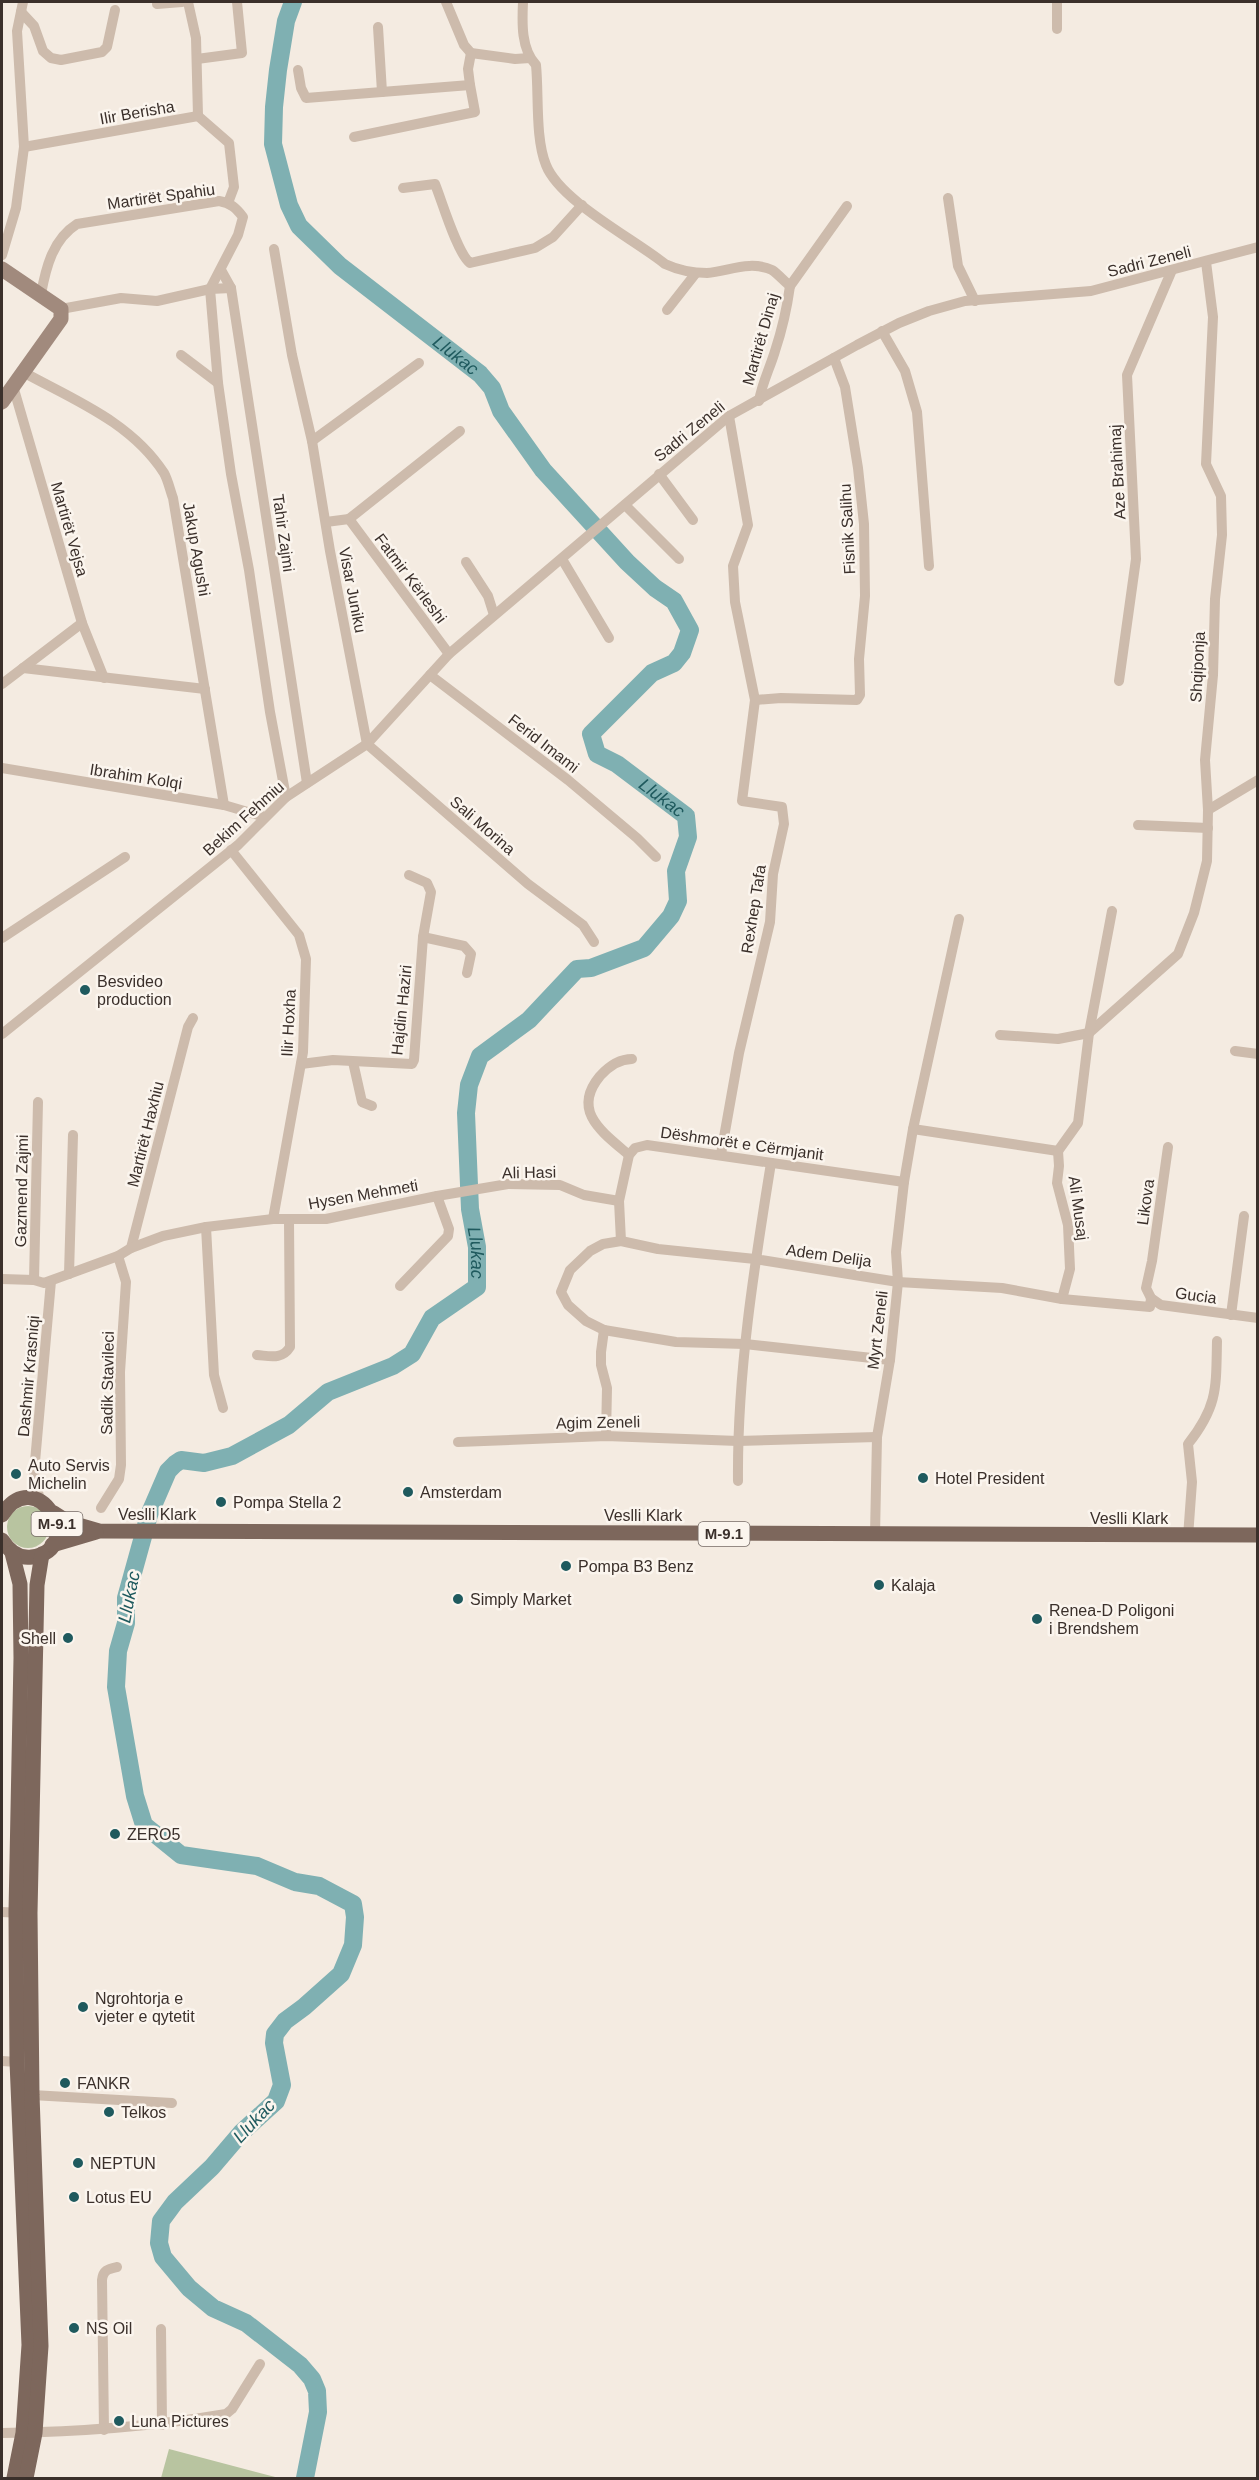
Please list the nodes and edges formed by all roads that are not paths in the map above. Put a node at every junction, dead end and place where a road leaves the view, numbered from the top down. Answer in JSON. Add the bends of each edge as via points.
{"nodes":[{"id":1,"x":182,"y":2,"type":"edge"},
{"id":2,"x":188,"y":2,"type":"edge"},
{"id":3,"x":237,"y":2,"type":"edge"},
{"id":4,"x":446,"y":2,"type":"edge"},
{"id":5,"x":523,"y":2,"type":"edge"},
{"id":6,"x":1057,"y":2,"type":"edge"},
{"id":7,"x":158,"y":4,"type":"dead end"},
{"id":8,"x":22,"y":7,"type":"edge"},
{"id":9,"x":116,"y":10,"type":"dead end"},
{"id":10,"x":378,"y":27,"type":"dead end"},
{"id":11,"x":1057,"y":29,"type":"dead end"},
{"id":12,"x":471,"y":54,"type":"junction"},
{"id":13,"x":530,"y":58,"type":"junction"},
{"id":14,"x":197,"y":59,"type":"junction"},
{"id":15,"x":298,"y":70,"type":"dead end"},
{"id":16,"x":470,"y":85,"type":"junction"},
{"id":17,"x":382,"y":92,"type":"junction"},
{"id":18,"x":198,"y":116,"type":"junction"},
{"id":19,"x":354,"y":137,"type":"dead end"},
{"id":20,"x":24,"y":147,"type":"junction"},
{"id":21,"x":403,"y":188,"type":"dead end"},
{"id":22,"x":948,"y":198,"type":"dead end"},
{"id":23,"x":228,"y":203,"type":"junction"},
{"id":24,"x":582,"y":205,"type":"junction"},
{"id":25,"x":847,"y":206,"type":"dead end"},
{"id":26,"x":1257,"y":247,"type":"edge"},
{"id":27,"x":274,"y":249,"type":"dead end"},
{"id":28,"x":2,"y":255,"type":"edge"},
{"id":29,"x":1206,"y":262,"type":"junction"},
{"id":30,"x":2,"y":269,"type":"edge"},
{"id":31,"x":221,"y":270,"type":"junction"},
{"id":32,"x":1172,"y":270,"type":"junction"},
{"id":33,"x":696,"y":273,"type":"junction"},
{"id":34,"x":790,"y":286,"type":"junction"},
{"id":35,"x":210,"y":288,"type":"junction"},
{"id":36,"x":231,"y":288,"type":"junction"},
{"id":37,"x":41,"y":294,"type":"junction"},
{"id":38,"x":975,"y":301,"type":"junction"},
{"id":39,"x":62,"y":309,"type":"junction"},
{"id":40,"x":668,"y":310,"type":"dead end"},
{"id":41,"x":882,"y":331,"type":"junction"},
{"id":42,"x":181,"y":355,"type":"dead end"},
{"id":43,"x":834,"y":358,"type":"junction"},
{"id":44,"x":419,"y":363,"type":"dead end"},
{"id":45,"x":23,"y":372,"type":"junction"},
{"id":46,"x":218,"y":383,"type":"junction"},
{"id":47,"x":13,"y":386,"type":"junction"},
{"id":48,"x":759,"y":401,"type":"junction"},
{"id":49,"x":2,"y":402,"type":"edge"},
{"id":50,"x":729,"y":416,"type":"junction"},
{"id":51,"x":460,"y":431,"type":"dead end"},
{"id":52,"x":312,"y":441,"type":"junction"},
{"id":53,"x":659,"y":474,"type":"junction"},
{"id":54,"x":625,"y":505,"type":"junction"},
{"id":55,"x":349,"y":519,"type":"junction"},
{"id":56,"x":693,"y":520,"type":"dead end"},
{"id":57,"x":326,"y":522,"type":"junction"},
{"id":58,"x":679,"y":559,"type":"dead end"},
{"id":59,"x":562,"y":560,"type":"junction"},
{"id":60,"x":466,"y":562,"type":"dead end"},
{"id":61,"x":928,"y":566,"type":"dead end"},
{"id":62,"x":495,"y":615,"type":"junction"},
{"id":63,"x":82,"y":623,"type":"junction"},
{"id":64,"x":609,"y":638,"type":"dead end"},
{"id":65,"x":449,"y":654,"type":"junction"},
{"id":66,"x":23,"y":668,"type":"junction"},
{"id":67,"x":430,"y":675,"type":"junction"},
{"id":68,"x":104,"y":678,"type":"junction"},
{"id":69,"x":1119,"y":681,"type":"dead end"},
{"id":70,"x":2,"y":684,"type":"edge"},
{"id":71,"x":205,"y":689,"type":"junction"},
{"id":72,"x":755,"y":700,"type":"junction"},
{"id":73,"x":367,"y":744,"type":"junction"},
{"id":74,"x":2,"y":768,"type":"edge"},
{"id":75,"x":1257,"y":780,"type":"edge"},
{"id":76,"x":307,"y":783,"type":"junction"},
{"id":77,"x":286,"y":797,"type":"junction"},
{"id":78,"x":224,"y":806,"type":"junction"},
{"id":79,"x":1208,"y":810,"type":"junction"},
{"id":80,"x":265,"y":817,"type":"junction"},
{"id":81,"x":1138,"y":825,"type":"dead end"},
{"id":82,"x":1208,"y":828,"type":"junction"},
{"id":83,"x":231,"y":850,"type":"junction"},
{"id":84,"x":656,"y":856,"type":"dead end"},
{"id":85,"x":125,"y":857,"type":"dead end"},
{"id":86,"x":409,"y":875,"type":"dead end"},
{"id":87,"x":1112,"y":911,"type":"dead end"},
{"id":88,"x":959,"y":919,"type":"dead end"},
{"id":89,"x":423,"y":937,"type":"junction"},
{"id":90,"x":2,"y":938,"type":"edge"},
{"id":91,"x":594,"y":942,"type":"dead end"},
{"id":92,"x":467,"y":974,"type":"dead end"},
{"id":93,"x":191,"y":1022,"type":"dead end"},
{"id":94,"x":1089,"y":1033,"type":"junction"},
{"id":95,"x":2,"y":1034,"type":"edge"},
{"id":96,"x":1000,"y":1035,"type":"dead end"},
{"id":97,"x":1235,"y":1051,"type":"dead end"},
{"id":98,"x":1257,"y":1054,"type":"edge"},
{"id":99,"x":632,"y":1059,"type":"dead end"},
{"id":100,"x":353,"y":1062,"type":"junction"},
{"id":101,"x":301,"y":1064,"type":"junction"},
{"id":102,"x":38,"y":1102,"type":"dead end"},
{"id":103,"x":372,"y":1106,"type":"dead end"},
{"id":104,"x":913,"y":1129,"type":"junction"},
{"id":105,"x":73,"y":1135,"type":"dead end"},
{"id":106,"x":1168,"y":1148,"type":"dead end"},
{"id":107,"x":1058,"y":1151,"type":"junction"},
{"id":108,"x":721,"y":1154,"type":"junction"},
{"id":109,"x":628,"y":1155,"type":"junction"},
{"id":110,"x":771,"y":1163,"type":"junction"},
{"id":111,"x":904,"y":1182,"type":"junction"},
{"id":112,"x":437,"y":1196,"type":"junction"},
{"id":113,"x":619,"y":1201,"type":"junction"},
{"id":114,"x":1244,"y":1216,"type":"dead end"},
{"id":115,"x":273,"y":1219,"type":"junction"},
{"id":116,"x":290,"y":1221,"type":"junction"},
{"id":117,"x":206,"y":1227,"type":"junction"},
{"id":118,"x":621,"y":1241,"type":"junction"},
{"id":119,"x":131,"y":1248,"type":"junction"},
{"id":120,"x":118,"y":1256,"type":"junction"},
{"id":121,"x":755,"y":1259,"type":"junction"},
{"id":122,"x":69,"y":1274,"type":"junction"},
{"id":123,"x":2,"y":1279,"type":"edge"},
{"id":124,"x":34,"y":1280,"type":"junction"},
{"id":125,"x":51,"y":1281,"type":"junction"},
{"id":126,"x":898,"y":1282,"type":"junction"},
{"id":127,"x":1147,"y":1282,"type":"joint"},
{"id":128,"x":400,"y":1286,"type":"dead end"},
{"id":129,"x":1150,"y":1298,"type":"junction"},
{"id":130,"x":1062,"y":1299,"type":"junction"},
{"id":131,"x":1231,"y":1315,"type":"junction"},
{"id":132,"x":1257,"y":1318,"type":"edge"},
{"id":133,"x":604,"y":1330,"type":"junction"},
{"id":134,"x":1216,"y":1341,"type":"dead end"},
{"id":135,"x":745,"y":1344,"type":"junction"},
{"id":136,"x":257,"y":1355,"type":"dead end"},
{"id":137,"x":890,"y":1360,"type":"junction"},
{"id":138,"x":223,"y":1408,"type":"dead end"},
{"id":139,"x":606,"y":1436,"type":"junction"},
{"id":140,"x":877,"y":1437,"type":"junction"},
{"id":141,"x":738,"y":1441,"type":"junction"},
{"id":142,"x":458,"y":1442,"type":"dead end"},
{"id":143,"x":34,"y":1473,"type":"junction"},
{"id":144,"x":738,"y":1481,"type":"dead end"},
{"id":145,"x":21,"y":1499,"type":"junction"},
{"id":146,"x":40,"y":1501,"type":"junction"},
{"id":147,"x":102,"y":1508,"type":"dead end"},
{"id":148,"x":54,"y":1513,"type":"junction"},
{"id":149,"x":2,"y":1515,"type":"edge"},
{"id":150,"x":99,"y":1531,"type":"junction"},
{"id":151,"x":875,"y":1535,"type":"junction"},
{"id":152,"x":1257,"y":1535,"type":"edge"},
{"id":153,"x":1188,"y":1537,"type":"junction"},
{"id":154,"x":2,"y":1540,"type":"edge"},
{"id":155,"x":47,"y":1549,"type":"junction"},
{"id":156,"x":12,"y":1552,"type":"junction"},
{"id":157,"x":16,"y":1912,"type":"edge"},
{"id":158,"x":9,"y":2062,"type":"edge"},
{"id":159,"x":32,"y":2095,"type":"junction"},
{"id":160,"x":172,"y":2103,"type":"dead end"},
{"id":161,"x":117,"y":2267,"type":"dead end"},
{"id":162,"x":161,"y":2330,"type":"dead end"},
{"id":163,"x":260,"y":2364,"type":"dead end"},
{"id":164,"x":162,"y":2425,"type":"junction"},
{"id":165,"x":104,"y":2430,"type":"junction"},
{"id":166,"x":2,"y":2433,"type":"edge"},
{"id":167,"x":29,"y":2433,"type":"junction"},
{"id":168,"x":25,"y":2456,"type":"junction"},
{"id":169,"x":14,"y":2478,"type":"edge"},
{"id":170,"x":26,"y":2478,"type":"edge"}],
"edges":[{"from":1,"to":7,"type":"street"},
{"from":2,"to":14,"type":"street","name":"Ilir Berisha"},
{"from":3,"to":14,"type":"street","via":[[243,53]]},
{"from":4,"to":12,"type":"street"},
{"from":5,"to":13,"type":"street","name":"Martirët Dinaj"},
{"from":6,"to":11,"type":"street"},
{"from":8,"to":9,"type":"street","via":[[43,51],[61,60],[102,52],[107,47]]},
{"from":8,"to":20,"type":"street","via":[[17,31]]},
{"from":10,"to":17,"type":"street"},
{"from":12,"to":13,"type":"street"},
{"from":12,"to":16,"type":"street"},
{"from":13,"to":24,"type":"street","name":"Martirët Dinaj","via":[[537,65],[538,119],[545,164],[554,180]]},
{"from":14,"to":18,"type":"street","name":"Ilir Berisha"},
{"from":15,"to":17,"type":"street","via":[[306,98]]},
{"from":16,"to":17,"type":"street"},
{"from":16,"to":19,"type":"street","via":[[475,112]]},
{"from":18,"to":20,"type":"street","name":"Ilir Berisha"},
{"from":18,"to":23,"type":"street","via":[[229,143],[234,187]]},
{"from":20,"to":28,"type":"street","via":[[16,208]]},
{"from":21,"to":24,"type":"street","via":[[435,184],[470,262],[535,248],[553,237]]},
{"from":22,"to":38,"type":"street","via":[[958,266]]},
{"from":23,"to":31,"type":"street","name":"Martirët Spahiu","via":[[243,217]]},
{"from":23,"to":37,"type":"street","name":"Martirët Spahiu","via":[[219,201],[77,224],[59,241]]},
{"from":24,"to":33,"type":"street","name":"Martirët Dinaj","via":[[665,264]]},
{"from":25,"to":34,"type":"street","name":"Martirët Dinaj"},
{"from":26,"to":29,"type":"street","name":"Sadri Zeneli"},
{"from":27,"to":52,"type":"street","name":"Visar Juniku"},
{"from":29,"to":32,"type":"street","name":"Sadri Zeneli"},
{"from":29,"to":79,"type":"street","name":"Shqiponja","via":[[1213,317],[1206,464],[1221,496],[1222,536],[1204,760]]},
{"from":30,"to":37,"type":"street"},
{"from":31,"to":35,"type":"street"},
{"from":31,"to":36,"type":"street","name":"Tahir Zajmi"},
{"from":32,"to":38,"type":"street","name":"Sadri Zeneli","via":[[1091,291]]},
{"from":32,"to":69,"type":"street","name":"Aze Brahimaj","via":[[1127,375],[1136,559]]},
{"from":33,"to":34,"type":"street","name":"Martirët Dinaj","via":[[745,265],[772,270]]},
{"from":33,"to":40,"type":"street"},
{"from":34,"to":48,"type":"street","name":"Martirët Dinaj","via":[[775,354]]},
{"from":35,"to":36,"type":"street"},
{"from":35,"to":39,"type":"street","via":[[157,301],[121,298]]},
{"from":35,"to":46,"type":"street"},
{"from":36,"to":76,"type":"street","name":"Tahir Zajmi"},
{"from":37,"to":39,"type":"street"},
{"from":38,"to":41,"type":"street","name":"Sadri Zeneli","via":[[929,311]]},
{"from":39,"to":45,"type":"street","via":[[61,319]]},
{"from":41,"to":43,"type":"street","name":"Sadri Zeneli"},
{"from":41,"to":61,"type":"street","via":[[905,371],[917,412]]},
{"from":42,"to":46,"type":"street"},
{"from":43,"to":48,"type":"street","name":"Sadri Zeneli"},
{"from":43,"to":72,"type":"street","name":"Fisnik Salihu","via":[[845,387],[864,524],[860,695],[857,700]]},
{"from":44,"to":52,"type":"street"},
{"from":45,"to":47,"type":"street"},
{"from":45,"to":71,"type":"street","name":"Jakup Agushi","via":[[110,419],[138,441],[165,474],[173,498]]},
{"from":46,"to":77,"type":"street","via":[[260,659]]},
{"from":47,"to":49,"type":"street"},
{"from":47,"to":63,"type":"street","name":"Martirët Vejsa"},
{"from":48,"to":50,"type":"street","name":"Sadri Zeneli"},
{"from":50,"to":53,"type":"street","name":"Sadri Zeneli"},
{"from":50,"to":72,"type":"street","name":"Rexhep Tafa","via":[[748,525],[733,566],[735,602]]},
{"from":51,"to":55,"type":"street"},
{"from":52,"to":57,"type":"street","name":"Visar Juniku"},
{"from":53,"to":54,"type":"street","name":"Sadri Zeneli"},
{"from":53,"to":56,"type":"street"},
{"from":54,"to":58,"type":"street"},
{"from":54,"to":59,"type":"street","name":"Sadri Zeneli"},
{"from":55,"to":57,"type":"street"},
{"from":55,"to":65,"type":"street","name":"Fatmir Kërleshi"},
{"from":57,"to":73,"type":"street","name":"Visar Juniku"},
{"from":59,"to":62,"type":"street","name":"Bekim Fehmiu"},
{"from":59,"to":64,"type":"street"},
{"from":60,"to":62,"type":"street"},
{"from":62,"to":65,"type":"street","name":"Bekim Fehmiu"},
{"from":63,"to":66,"type":"street"},
{"from":63,"to":68,"type":"street","name":"Martirët Vejsa"},
{"from":65,"to":67,"type":"street","name":"Bekim Fehmiu"},
{"from":66,"to":68,"type":"street"},
{"from":66,"to":70,"type":"street"},
{"from":67,"to":73,"type":"street","name":"Bekim Fehmiu"},
{"from":67,"to":84,"type":"street","name":"Ferid Imami","via":[[568,780]]},
{"from":68,"to":71,"type":"street"},
{"from":71,"to":78,"type":"street","name":"Jakup Agushi"},
{"from":72,"to":108,"type":"street","name":"Rexhep Tafa","via":[[742,801],[782,807],[784,824],[773,874],[770,922],[739,1053]]},
{"from":73,"to":76,"type":"street","name":"Bekim Fehmiu"},
{"from":73,"to":91,"type":"street","name":"Sali Morina","via":[[528,884],[583,925]]},
{"from":74,"to":78,"type":"street","name":"Ibrahim Kolqi"},
{"from":75,"to":79,"type":"street"},
{"from":76,"to":77,"type":"street","name":"Bekim Fehmiu"},
{"from":77,"to":80,"type":"street","name":"Bekim Fehmiu"},
{"from":78,"to":80,"type":"street","name":"Ibrahim Kolqi"},
{"from":79,"to":82,"type":"street","name":"Shqiponja"},
{"from":80,"to":83,"type":"street","name":"Bekim Fehmiu"},
{"from":81,"to":82,"type":"street"},
{"from":82,"to":94,"type":"street","name":"Shqiponja","via":[[1207,861],[1178,954]]},
{"from":83,"to":95,"type":"street","name":"Bekim Fehmiu"},
{"from":83,"to":101,"type":"street","name":"Ilir Hoxha","via":[[299,935],[306,958]]},
{"from":85,"to":90,"type":"street"},
{"from":86,"to":89,"type":"street","name":"Hajdin Haziri","via":[[427,883],[431,892]]},
{"from":87,"to":94,"type":"street"},
{"from":88,"to":104,"type":"street","name":"Myrt Zeneli"},
{"from":89,"to":92,"type":"street","via":[[464,946],[471,954]]},
{"from":89,"to":100,"type":"street","name":"Hajdin Haziri","via":[[414,1060],[409,1065]]},
{"from":93,"to":119,"type":"street","name":"Martirët Haxhiu"},
{"from":94,"to":96,"type":"street","via":[[1058,1039]]},
{"from":94,"to":107,"type":"street","via":[[1078,1124]]},
{"from":97,"to":98,"type":"street"},
{"from":99,"to":109,"type":"street","via":[[621,1059],[604,1071],[590,1087],[587,1104],[591,1118]]},
{"from":100,"to":101,"type":"street","name":"Hajdin Haziri"},
{"from":100,"to":103,"type":"street","via":[[362,1102]]},
{"from":101,"to":115,"type":"street","name":"Ilir Hoxha"},
{"from":102,"to":124,"type":"street","name":"Gazmend Zajmi"},
{"from":104,"to":107,"type":"street"},
{"from":104,"to":111,"type":"street","name":"Myrt Zeneli"},
{"from":105,"to":122,"type":"street"},
{"from":106,"to":127,"type":"street","name":"Likova"},
{"from":107,"to":130,"type":"street","name":"Ali Musaj","via":[[1057,1183],[1068,1225],[1070,1269]]},
{"from":108,"to":109,"type":"street","name":"Dëshmorët e Cërmjanit","via":[[647,1145]]},
{"from":108,"to":110,"type":"street","name":"Dëshmorët e Cërmjanit"},
{"from":109,"to":113,"type":"street"},
{"from":110,"to":111,"type":"street","name":"Dëshmorët e Cërmjanit"},
{"from":110,"to":121,"type":"street"},
{"from":111,"to":126,"type":"street","name":"Myrt Zeneli","via":[[896,1252]]},
{"from":112,"to":113,"type":"street","name":"Ali Hasi","via":[[508,1184],[560,1185],[584,1195]]},
{"from":112,"to":116,"type":"street","name":"Hysen Mehmeti","via":[[326,1219]]},
{"from":112,"to":128,"type":"street","name":"Hysen Mehmeti","via":[[448,1236]]},
{"from":113,"to":118,"type":"street"},
{"from":114,"to":131,"type":"street"},
{"from":115,"to":116,"type":"street","name":"Hysen Mehmeti"},
{"from":115,"to":117,"type":"street","name":"Hysen Mehmeti"},
{"from":116,"to":136,"type":"street","name":"Hysen Mehmeti","via":[[290,1347],[283,1355]]},
{"from":117,"to":119,"type":"street","name":"Hysen Mehmeti"},
{"from":117,"to":138,"type":"street","via":[[214,1375]]},
{"from":118,"to":121,"type":"street","name":"Adem Delija","via":[[658,1249]]},
{"from":118,"to":133,"type":"street","via":[[590,1251],[570,1270],[561,1292],[568,1305],[586,1321]]},
{"from":119,"to":120,"type":"street","name":"Hysen Mehmeti"},
{"from":120,"to":122,"type":"street","name":"Hysen Mehmeti"},
{"from":120,"to":147,"type":"street","name":"Sadik Stavileci","via":[[126,1282],[120,1372],[121,1465],[119,1479]]},
{"from":121,"to":126,"type":"street","name":"Adem Delija"},
{"from":121,"to":135,"type":"street"},
{"from":122,"to":125,"type":"street","name":"Hysen Mehmeti"},
{"from":123,"to":124,"type":"street","name":"Hysen Mehmeti"},
{"from":124,"to":125,"type":"street","name":"Hysen Mehmeti"},
{"from":125,"to":143,"type":"street","name":"Dashmir Krasniqi"},
{"from":126,"to":130,"type":"street","name":"Adem Delija","via":[[1002,1288]]},
{"from":126,"to":137,"type":"street","name":"Myrt Zeneli"},
{"from":127,"to":129,"type":"street","name":"Gucia"},
{"from":129,"to":130,"type":"street","name":"Adem Delija","via":[[1150,1307]]},
{"from":129,"to":131,"type":"street","name":"Gucia","via":[[1161,1305]]},
{"from":131,"to":132,"type":"street","name":"Gucia"},
{"from":133,"to":135,"type":"street","via":[[676,1342]]},
{"from":133,"to":139,"type":"street","via":[[601,1352],[607,1388]]},
{"from":134,"to":153,"type":"street","via":[[1216,1384],[1209,1412],[1188,1444],[1192,1482]]},
{"from":135,"to":137,"type":"street"},
{"from":135,"to":141,"type":"street"},
{"from":137,"to":140,"type":"street","name":"Myrt Zeneli"},
{"from":139,"to":141,"type":"street","name":"Agim Zeneli"},
{"from":139,"to":142,"type":"street","name":"Agim Zeneli"},
{"from":140,"to":141,"type":"street","name":"Agim Zeneli"},
{"from":140,"to":151,"type":"street","name":"Myrt Zeneli"},
{"from":141,"to":144,"type":"street"},
{"from":143,"to":145,"type":"street","name":"Dashmir Krasniqi"},
{"from":143,"to":146,"type":"street","name":"Dashmir Krasniqi"},
{"from":145,"to":146,"type":"main road","number":"M-9.1"},
{"from":145,"to":149,"type":"main road","number":"M-9.1"},
{"from":146,"to":148,"type":"main road","number":"M-9.1"},
{"from":148,"to":150,"type":"main road","name":"Veslli Klark","number":"M-9.1","via":[[68,1522]]},
{"from":148,"to":155,"type":"main road","number":"M-9.1","via":[[57,1530]]},
{"from":150,"to":151,"type":"main road","name":"Veslli Klark","number":"M-9.1"},
{"from":150,"to":155,"type":"main road","name":"Veslli Klark","number":"M-9.1"},
{"from":151,"to":153,"type":"main road","name":"Veslli Klark","number":"M-9.1"},
{"from":152,"to":153,"type":"main road","name":"Veslli Klark","number":"M-9.1"},
{"from":154,"to":156,"type":"main road","number":"M-9.1"},
{"from":155,"to":156,"type":"main road","number":"M-9.1","via":[[27,1557]]},
{"from":155,"to":157,"type":"main road","number":"M-9.1","via":[[38,1586]]},
{"from":156,"to":157,"type":"main road","number":"M-9.1","via":[[20,1584],[21,1658]]},
{"from":157,"to":158,"type":"main road","number":"M-9.1"},
{"from":157,"to":159,"type":"main road","number":"M-9.1"},
{"from":158,"to":167,"type":"main road","number":"M-9.1","via":[[29,2345]]},
{"from":159,"to":160,"type":"street"},
{"from":159,"to":167,"type":"main road","number":"M-9.1","via":[[41,2346]]},
{"from":161,"to":165,"type":"street","via":[[108,2269],[102,2280]]},
{"from":162,"to":164,"type":"street"},
{"from":163,"to":164,"type":"street","via":[[226,2414]]},
{"from":164,"to":165,"type":"street"},
{"from":165,"to":167,"type":"street"},
{"from":166,"to":167,"type":"street"},
{"from":167,"to":168,"type":"main road","number":"M-9.1"},
{"from":168,"to":169,"type":"main road","number":"M-9.1"},
{"from":168,"to":170,"type":"main road","number":"M-9.1"}]}
